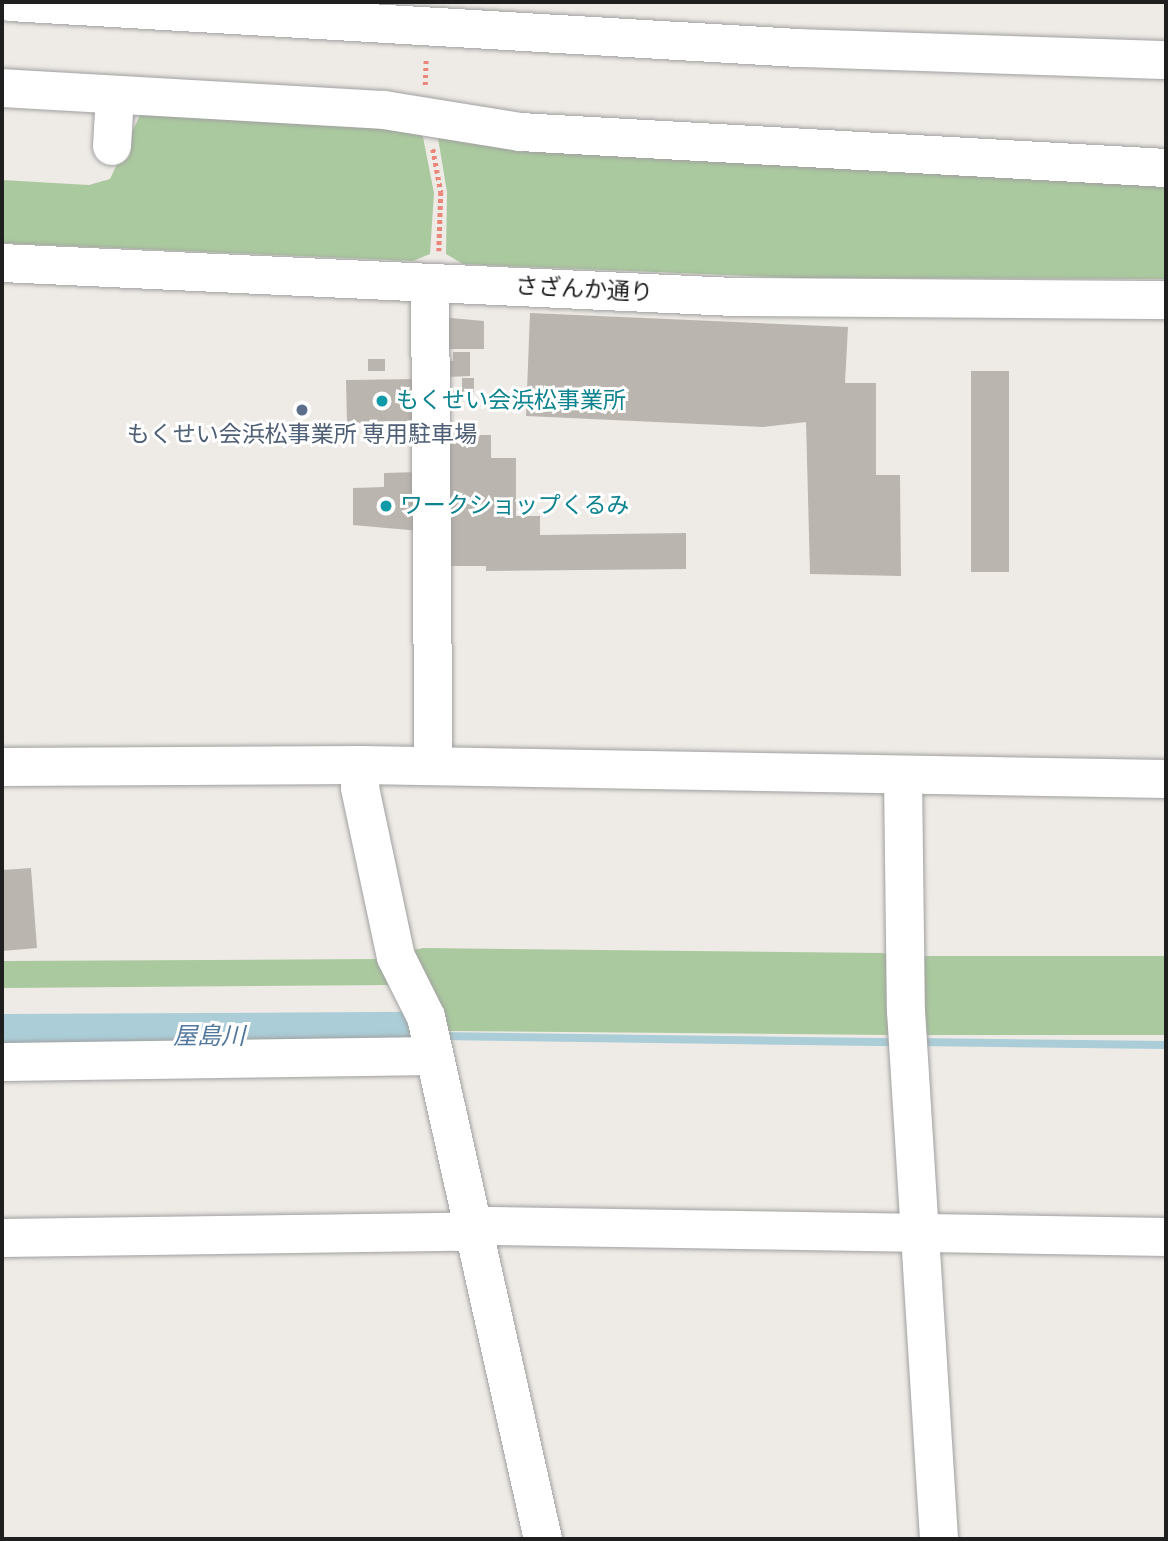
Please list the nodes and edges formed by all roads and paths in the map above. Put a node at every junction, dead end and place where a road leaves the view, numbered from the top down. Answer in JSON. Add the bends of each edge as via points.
{"nodes":[{"id":1,"x":10,"y":2,"type":"edge"},
{"id":2,"x":427,"y":50,"type":"dead end"},
{"id":3,"x":1166,"y":60,"type":"edge"},
{"id":4,"x":2,"y":88,"type":"edge"},
{"id":5,"x":425,"y":90,"type":"dead end"},
{"id":6,"x":115,"y":94,"type":"junction"},
{"id":7,"x":432,"y":143,"type":"dead end"},
{"id":8,"x":112,"y":146,"type":"dead end"},
{"id":9,"x":1166,"y":168,"type":"edge"},
{"id":10,"x":2,"y":263,"type":"edge"},
{"id":11,"x":434,"y":266,"type":"junction"},
{"id":12,"x":1166,"y":300,"type":"edge"},
{"id":13,"x":360,"y":765,"type":"junction"},
{"id":14,"x":433,"y":766,"type":"junction"},
{"id":15,"x":2,"y":767,"type":"edge"},
{"id":16,"x":903,"y":775,"type":"junction"},
{"id":17,"x":1166,"y":779,"type":"edge"},
{"id":18,"x":435,"y":1056,"type":"junction"},
{"id":19,"x":2,"y":1062,"type":"edge"},
{"id":20,"x":473,"y":1229,"type":"junction"},
{"id":21,"x":919,"y":1233,"type":"junction"},
{"id":22,"x":1166,"y":1237,"type":"edge"},
{"id":23,"x":2,"y":1238,"type":"edge"},
{"id":24,"x":543,"y":1539,"type":"edge"},
{"id":25,"x":939,"y":1539,"type":"edge"}],
"edges":[{"from":1,"to":3,"type":"street","via":[[799,48]]},
{"from":2,"to":5,"type":"path"},
{"from":4,"to":6,"type":"street"},
{"from":6,"to":8,"type":"street"},
{"from":6,"to":9,"type":"street","via":[[393,111],[520,132]]},
{"from":7,"to":11,"type":"path","via":[[440,192]]},
{"from":10,"to":11,"type":"street","name":"さざんか通り"},
{"from":11,"to":12,"type":"street","name":"さざんか通り","via":[[784,298]]},
{"from":11,"to":14,"type":"street"},
{"from":13,"to":14,"type":"street"},
{"from":13,"to":15,"type":"street"},
{"from":13,"to":18,"type":"street","via":[[360,788],[396,957],[425,1017]]},
{"from":14,"to":16,"type":"street"},
{"from":16,"to":17,"type":"street"},
{"from":16,"to":21,"type":"street","via":[[906,1011]]},
{"from":18,"to":19,"type":"street"},
{"from":18,"to":20,"type":"street"},
{"from":20,"to":21,"type":"street"},
{"from":20,"to":23,"type":"street"},
{"from":20,"to":24,"type":"street"},
{"from":21,"to":22,"type":"street"},
{"from":21,"to":25,"type":"street"}]}
